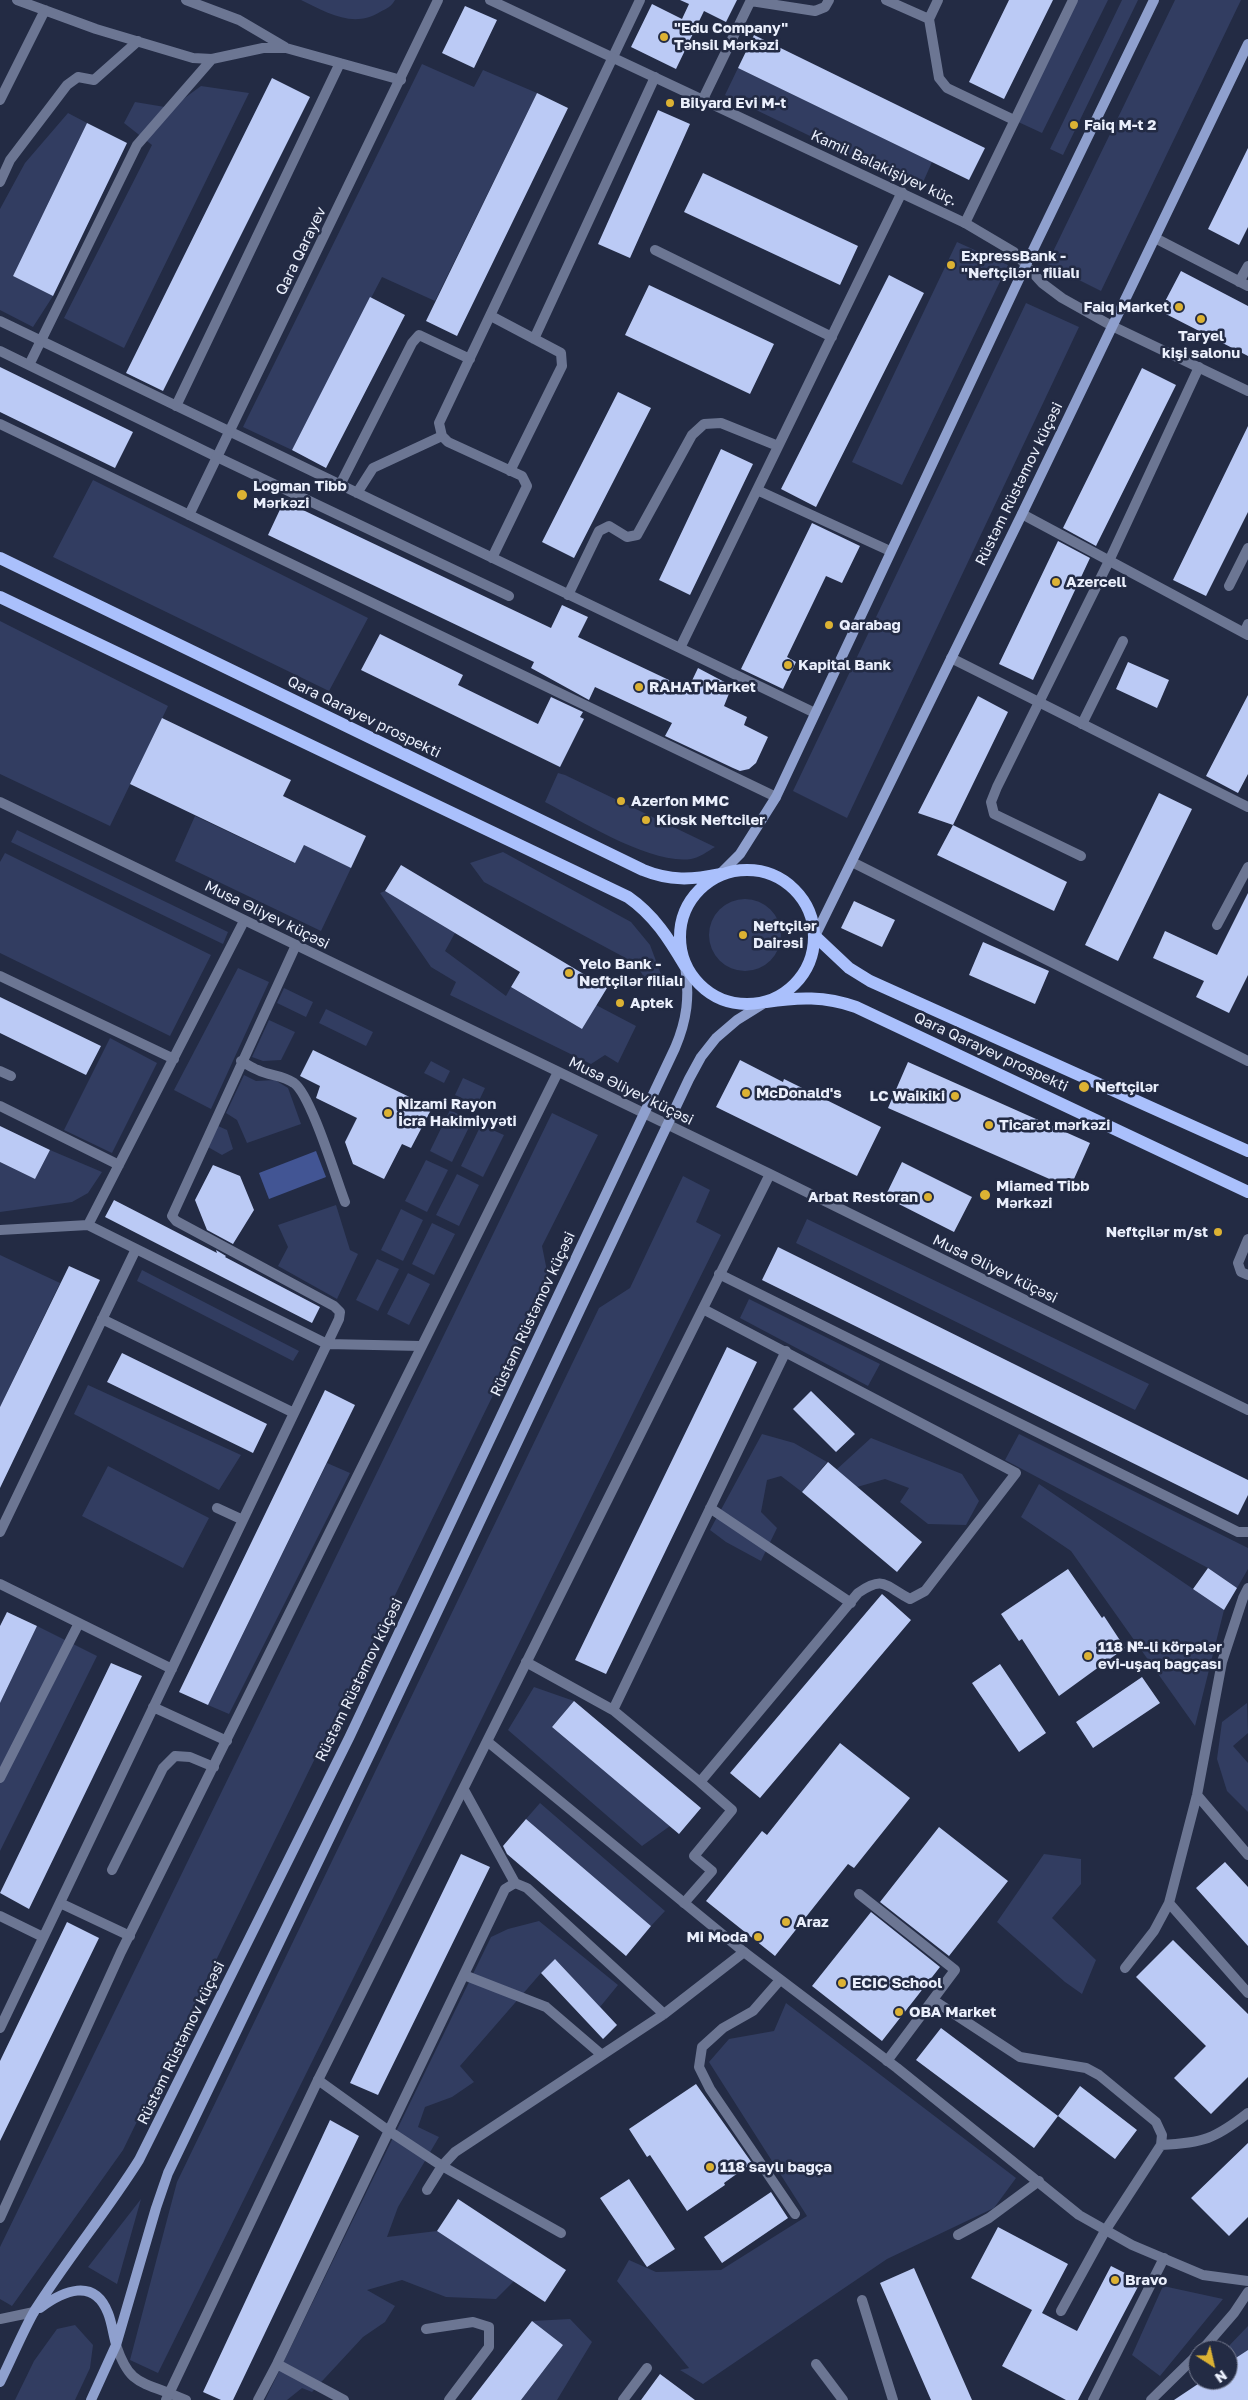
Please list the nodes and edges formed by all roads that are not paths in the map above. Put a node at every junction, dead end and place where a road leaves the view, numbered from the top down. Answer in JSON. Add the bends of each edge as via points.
{"nodes":[{"id":1,"x":17,"y":0,"type":"edge"},
{"id":2,"x":186,"y":0,"type":"edge"},
{"id":3,"x":438,"y":0,"type":"edge"},
{"id":4,"x":490,"y":0,"type":"edge"},
{"id":5,"x":640,"y":0,"type":"edge"},
{"id":6,"x":829,"y":0,"type":"edge"},
{"id":7,"x":886,"y":0,"type":"edge"},
{"id":8,"x":938,"y":0,"type":"edge"},
{"id":9,"x":1073,"y":0,"type":"edge"},
{"id":10,"x":1154,"y":0,"type":"edge"},
{"id":11,"x":751,"y":1,"type":"edge"},
{"id":12,"x":45,"y":10,"type":"junction"},
{"id":13,"x":929,"y":19,"type":"junction"},
{"id":14,"x":138,"y":41,"type":"junction"},
{"id":15,"x":1248,"y":44,"type":"edge"},
{"id":16,"x":286,"y":48,"type":"junction"},
{"id":17,"x":614,"y":58,"type":"junction"},
{"id":18,"x":212,"y":59,"type":"junction"},
{"id":19,"x":340,"y":63,"type":"junction"},
{"id":20,"x":655,"y":77,"type":"junction"},
{"id":21,"x":401,"y":80,"type":"junction"},
{"id":22,"x":703,"y":99,"type":"junction"},
{"id":23,"x":0,"y":100,"type":"edge"},
{"id":24,"x":1014,"y":120,"type":"junction"},
{"id":25,"x":0,"y":182,"type":"edge"},
{"id":26,"x":902,"y":192,"type":"junction"},
{"id":27,"x":965,"y":222,"type":"junction"},
{"id":28,"x":1155,"y":238,"type":"junction"},
{"id":29,"x":655,"y":250,"type":"dead end"},
{"id":30,"x":1027,"y":265,"type":"junction"},
{"id":31,"x":1248,"y":266,"type":"edge"},
{"id":32,"x":1244,"y":284,"type":"edge"},
{"id":33,"x":491,"y":316,"type":"junction"},
{"id":34,"x":0,"y":321,"type":"edge"},
{"id":35,"x":1112,"y":326,"type":"junction"},
{"id":36,"x":832,"y":337,"type":"junction"},
{"id":37,"x":534,"y":339,"type":"junction"},
{"id":38,"x":41,"y":340,"type":"junction"},
{"id":39,"x":0,"y":351,"type":"edge"},
{"id":40,"x":470,"y":359,"type":"junction"},
{"id":41,"x":29,"y":365,"type":"junction"},
{"id":42,"x":1199,"y":367,"type":"junction"},
{"id":43,"x":1248,"y":391,"type":"edge"},
{"id":44,"x":176,"y":406,"type":"junction"},
{"id":45,"x":0,"y":424,"type":"edge"},
{"id":46,"x":230,"y":432,"type":"junction"},
{"id":47,"x":442,"y":436,"type":"junction"},
{"id":48,"x":778,"y":446,"type":"junction"},
{"id":49,"x":217,"y":457,"type":"junction"},
{"id":50,"x":510,"y":470,"type":"junction"},
{"id":51,"x":340,"y":485,"type":"junction"},
{"id":52,"x":757,"y":490,"type":"junction"},
{"id":53,"x":357,"y":493,"type":"junction"},
{"id":54,"x":1022,"y":514,"type":"junction"},
{"id":55,"x":189,"y":516,"type":"junction"},
{"id":56,"x":1248,"y":548,"type":"edge"},
{"id":57,"x":890,"y":551,"type":"junction"},
{"id":58,"x":0,"y":558,"type":"edge"},
{"id":59,"x":492,"y":558,"type":"junction"},
{"id":60,"x":1109,"y":561,"type":"junction"},
{"id":61,"x":1229,"y":586,"type":"dead end"},
{"id":62,"x":568,"y":595,"type":"junction"},
{"id":63,"x":509,"y":596,"type":"dead end"},
{"id":64,"x":0,"y":597,"type":"edge"},
{"id":65,"x":1246,"y":631,"type":"edge"},
{"id":66,"x":1123,"y":641,"type":"dead end"},
{"id":67,"x":680,"y":648,"type":"junction"},
{"id":68,"x":951,"y":658,"type":"junction"},
{"id":69,"x":1039,"y":702,"type":"junction"},
{"id":70,"x":815,"y":713,"type":"junction"},
{"id":71,"x":1082,"y":724,"type":"junction"},
{"id":72,"x":776,"y":797,"type":"junction"},
{"id":73,"x":1,"y":805,"type":"edge"},
{"id":74,"x":1248,"y":807,"type":"edge"},
{"id":75,"x":1080,"y":856,"type":"dead end"},
{"id":76,"x":852,"y":862,"type":"junction"},
{"id":77,"x":1248,"y":867,"type":"edge"},
{"id":78,"x":720,"y":874,"type":"junction"},
{"id":79,"x":244,"y":921,"type":"junction"},
{"id":80,"x":1218,"y":925,"type":"dead end"},
{"id":81,"x":815,"y":936,"type":"junction"},
{"id":82,"x":296,"y":945,"type":"junction"},
{"id":83,"x":685,"y":966,"type":"junction"},
{"id":84,"x":0,"y":976,"type":"edge"},
{"id":85,"x":766,"y":1002,"type":"junction"},
{"id":86,"x":174,"y":1059,"type":"junction"},
{"id":87,"x":1248,"y":1060,"type":"edge"},
{"id":88,"x":241,"y":1061,"type":"junction"},
{"id":89,"x":0,"y":1071,"type":"edge"},
{"id":90,"x":558,"y":1072,"type":"junction"},
{"id":91,"x":10,"y":1076,"type":"dead end"},
{"id":92,"x":0,"y":1106,"type":"edge"},
{"id":93,"x":1248,"y":1151,"type":"edge"},
{"id":94,"x":119,"y":1165,"type":"junction"},
{"id":95,"x":770,"y":1174,"type":"junction"},
{"id":96,"x":1248,"y":1192,"type":"edge"},
{"id":97,"x":345,"y":1202,"type":"dead end"},
{"id":98,"x":88,"y":1225,"type":"junction"},
{"id":99,"x":0,"y":1230,"type":"edge"},
{"id":100,"x":1248,"y":1240,"type":"edge"},
{"id":101,"x":136,"y":1249,"type":"junction"},
{"id":102,"x":719,"y":1274,"type":"junction"},
{"id":103,"x":1248,"y":1275,"type":"edge"},
{"id":104,"x":703,"y":1308,"type":"junction"},
{"id":105,"x":102,"y":1319,"type":"junction"},
{"id":106,"x":327,"y":1344,"type":"junction"},
{"id":107,"x":421,"y":1346,"type":"junction"},
{"id":108,"x":786,"y":1351,"type":"junction"},
{"id":109,"x":1248,"y":1410,"type":"edge"},
{"id":110,"x":294,"y":1413,"type":"junction"},
{"id":111,"x":217,"y":1508,"type":"dead end"},
{"id":112,"x":710,"y":1508,"type":"junction"},
{"id":113,"x":243,"y":1520,"type":"junction"},
{"id":114,"x":0,"y":1532,"type":"edge"},
{"id":115,"x":1248,"y":1532,"type":"edge"},
{"id":116,"x":0,"y":1584,"type":"edge"},
{"id":117,"x":1248,"y":1588,"type":"edge"},
{"id":118,"x":851,"y":1604,"type":"junction"},
{"id":119,"x":79,"y":1623,"type":"junction"},
{"id":120,"x":526,"y":1662,"type":"junction"},
{"id":121,"x":172,"y":1669,"type":"junction"},
{"id":122,"x":154,"y":1707,"type":"junction"},
{"id":123,"x":612,"y":1710,"type":"junction"},
{"id":124,"x":227,"y":1741,"type":"junction"},
{"id":125,"x":488,"y":1742,"type":"junction"},
{"id":126,"x":214,"y":1767,"type":"junction"},
{"id":127,"x":0,"y":1778,"type":"edge"},
{"id":128,"x":700,"y":1782,"type":"junction"},
{"id":129,"x":464,"y":1790,"type":"junction"},
{"id":130,"x":1197,"y":1795,"type":"junction"},
{"id":131,"x":1248,"y":1855,"type":"edge"},
{"id":132,"x":112,"y":1870,"type":"dead end"},
{"id":133,"x":515,"y":1883,"type":"junction"},
{"id":134,"x":860,"y":1894,"type":"dead end"},
{"id":135,"x":60,"y":1903,"type":"junction"},
{"id":136,"x":684,"y":1903,"type":"junction"},
{"id":137,"x":1169,"y":1903,"type":"junction"},
{"id":138,"x":0,"y":1916,"type":"edge"},
{"id":139,"x":130,"y":1936,"type":"junction"},
{"id":140,"x":44,"y":1937,"type":"junction"},
{"id":141,"x":744,"y":1952,"type":"junction"},
{"id":142,"x":1125,"y":1968,"type":"dead end"},
{"id":143,"x":464,"y":1975,"type":"junction"},
{"id":144,"x":780,"y":1980,"type":"junction"},
{"id":145,"x":1248,"y":1994,"type":"edge"},
{"id":146,"x":933,"y":2000,"type":"junction"},
{"id":147,"x":664,"y":2014,"type":"junction"},
{"id":148,"x":0,"y":2028,"type":"edge"},
{"id":149,"x":602,"y":2055,"type":"junction"},
{"id":150,"x":887,"y":2061,"type":"junction"},
{"id":151,"x":318,"y":2080,"type":"junction"},
{"id":152,"x":1248,"y":2113,"type":"edge"},
{"id":153,"x":389,"y":2132,"type":"junction"},
{"id":154,"x":1162,"y":2146,"type":"junction"},
{"id":155,"x":442,"y":2166,"type":"junction"},
{"id":156,"x":1039,"y":2181,"type":"junction"},
{"id":157,"x":427,"y":2190,"type":"dead end"},
{"id":158,"x":795,"y":2214,"type":"dead end"},
{"id":159,"x":0,"y":2218,"type":"edge"},
{"id":160,"x":1105,"y":2232,"type":"junction"},
{"id":161,"x":560,"y":2234,"type":"dead end"},
{"id":162,"x":958,"y":2235,"type":"dead end"},
{"id":163,"x":1164,"y":2258,"type":"junction"},
{"id":164,"x":1248,"y":2281,"type":"edge"},
{"id":165,"x":1248,"y":2292,"type":"edge"},
{"id":166,"x":862,"y":2300,"type":"dead end"},
{"id":167,"x":1061,"y":2311,"type":"dead end"},
{"id":168,"x":34,"y":2312,"type":"junction"},
{"id":169,"x":0,"y":2319,"type":"edge"},
{"id":170,"x":426,"y":2330,"type":"dead end"},
{"id":171,"x":1211,"y":2340,"type":"edge"},
{"id":172,"x":116,"y":2345,"type":"junction"},
{"id":173,"x":277,"y":2364,"type":"junction"},
{"id":174,"x":816,"y":2364,"type":"dead end"},
{"id":175,"x":1188,"y":2364,"type":"edge"},
{"id":176,"x":647,"y":2368,"type":"dead end"},
{"id":177,"x":0,"y":2382,"type":"edge"},
{"id":178,"x":167,"y":2396,"type":"edge"},
{"id":179,"x":91,"y":2400,"type":"edge"},
{"id":180,"x":186,"y":2400,"type":"edge"},
{"id":181,"x":258,"y":2400,"type":"edge"},
{"id":182,"x":344,"y":2400,"type":"edge"},
{"id":183,"x":450,"y":2400,"type":"edge"},
{"id":184,"x":623,"y":2400,"type":"edge"},
{"id":185,"x":843,"y":2400,"type":"edge"},
{"id":186,"x":893,"y":2400,"type":"edge"},
{"id":187,"x":1093,"y":2400,"type":"edge"},
{"id":188,"x":1150,"y":2400,"type":"edge"}],
"edges":[{"from":1,"to":12,"type":"street"},
{"from":2,"to":16,"type":"street","via":[[239,20]]},
{"from":3,"to":21,"type":"street","name":"Qara Qarayev"},
{"from":4,"to":17,"type":"street","name":"Kamil Balakişiyev küç."},
{"from":5,"to":17,"type":"street"},
{"from":6,"to":11,"type":"street","via":[[825,7],[815,11]]},
{"from":7,"to":13,"type":"street"},
{"from":8,"to":13,"type":"street"},
{"from":9,"to":24,"type":"street"},
{"from":10,"to":30,"type":"main road"},
{"from":11,"to":22,"type":"street"},
{"from":12,"to":14,"type":"street"},
{"from":12,"to":23,"type":"street"},
{"from":13,"to":24,"type":"street","via":[[939,78],[947,88]]},
{"from":14,"to":18,"type":"street","via":[[192,58]]},
{"from":14,"to":25,"type":"street","via":[[94,80],[78,77],[67,85],[10,160]]},
{"from":15,"to":28,"type":"main road","name":"Rüstəm Rüstəmov küçəsi"},
{"from":16,"to":18,"type":"street","via":[[263,48]]},
{"from":16,"to":19,"type":"street"},
{"from":17,"to":20,"type":"street","name":"Kamil Balakişiyev küç."},
{"from":17,"to":33,"type":"street"},
{"from":18,"to":38,"type":"street","via":[[137,145]]},
{"from":19,"to":21,"type":"street"},
{"from":19,"to":44,"type":"street"},
{"from":20,"to":22,"type":"street","name":"Kamil Balakişiyev küç."},
{"from":20,"to":37,"type":"street"},
{"from":21,"to":46,"type":"street","name":"Qara Qarayev"},
{"from":22,"to":26,"type":"street","name":"Kamil Balakişiyev küç."},
{"from":24,"to":27,"type":"street"},
{"from":26,"to":27,"type":"street","name":"Kamil Balakişiyev küç."},
{"from":26,"to":36,"type":"street"},
{"from":27,"to":30,"type":"street","name":"Kamil Balakişiyev küç.","via":[[1002,243]]},
{"from":28,"to":32,"type":"street"},
{"from":28,"to":35,"type":"main road","name":"Rüstəm Rüstəmov küçəsi"},
{"from":29,"to":36,"type":"street"},
{"from":30,"to":35,"type":"street","name":"Kamil Balakişiyev küç.","via":[[1042,283],[1062,298]]},
{"from":30,"to":57,"type":"main road"},
{"from":31,"to":32,"type":"street"},
{"from":33,"to":37,"type":"street"},
{"from":33,"to":40,"type":"street"},
{"from":34,"to":38,"type":"street"},
{"from":35,"to":42,"type":"street","name":"Kamil Balakişiyev küç."},
{"from":35,"to":54,"type":"main road","name":"Rüstəm Rüstəmov küçəsi"},
{"from":36,"to":48,"type":"street"},
{"from":37,"to":50,"type":"street","via":[[561,353],[562,366]]},
{"from":38,"to":41,"type":"street"},
{"from":38,"to":44,"type":"street"},
{"from":39,"to":41,"type":"street"},
{"from":40,"to":47,"type":"street","via":[[440,423]]},
{"from":40,"to":51,"type":"street","via":[[419,335]]},
{"from":41,"to":49,"type":"street"},
{"from":42,"to":43,"type":"street","name":"Kamil Balakişiyev küç."},
{"from":42,"to":60,"type":"street"},
{"from":44,"to":46,"type":"street"},
{"from":45,"to":55,"type":"street"},
{"from":46,"to":49,"type":"street","name":"Qara Qarayev"},
{"from":46,"to":51,"type":"street"},
{"from":47,"to":50,"type":"street","via":[[448,442]]},
{"from":47,"to":53,"type":"street","via":[[373,468]]},
{"from":48,"to":52,"type":"street"},
{"from":48,"to":62,"type":"street","via":[[721,423],[704,424],[692,435],[637,535],[627,537],[608,526],[599,532]]},
{"from":49,"to":55,"type":"street","name":"Qara Qarayev"},
{"from":49,"to":63,"type":"street"},
{"from":50,"to":59,"type":"street","via":[[522,476],[527,486]]},
{"from":51,"to":53,"type":"street"},
{"from":52,"to":57,"type":"street"},
{"from":52,"to":67,"type":"street"},
{"from":53,"to":59,"type":"street"},
{"from":54,"to":60,"type":"street"},
{"from":54,"to":68,"type":"main road","name":"Rüstəm Rüstəmov küçəsi"},
{"from":55,"to":72,"type":"street"},
{"from":56,"to":61,"type":"street"},
{"from":57,"to":70,"type":"main road"},
{"from":58,"to":78,"type":"main road","name":"Qara Qarayev prospekti","via":[[643,870],[677,880]]},
{"from":59,"to":62,"type":"street"},
{"from":60,"to":65,"type":"street"},
{"from":60,"to":69,"type":"street"},
{"from":62,"to":67,"type":"street"},
{"from":64,"to":83,"type":"main road","via":[[628,897],[644,908],[658,924]]},
{"from":66,"to":71,"type":"street"},
{"from":67,"to":70,"type":"street"},
{"from":68,"to":69,"type":"street"},
{"from":68,"to":76,"type":"main road","name":"Rüstəm Rüstəmov küçəsi"},
{"from":69,"to":71,"type":"street"},
{"from":69,"to":75,"type":"street","via":[[997,787],[991,802],[994,814]]},
{"from":70,"to":72,"type":"main road"},
{"from":71,"to":74,"type":"street"},
{"from":72,"to":78,"type":"main road","via":[[740,854]]},
{"from":73,"to":79,"type":"street","name":"Musa Əliyev küçəsi"},
{"from":76,"to":81,"type":"main road","name":"Rüstəm Rüstəmov küçəsi"},
{"from":76,"to":87,"type":"street"},
{"from":77,"to":80,"type":"street"},
{"from":78,"to":81,"type":"main road","via":[[738,869],[757,869],[775,874],[791,884],[804,898],[812,915]]},
{"from":78,"to":83,"type":"main road","via":[[702,886],[688,902],[680,922],[679,944]]},
{"from":79,"to":82,"type":"street","name":"Musa Əliyev küçəsi"},
{"from":79,"to":86,"type":"street"},
{"from":81,"to":85,"type":"main road","via":[[810,962],[801,979],[787,992]]},
{"from":81,"to":93,"type":"main road","name":"Qara Qarayev prospekti","via":[[849,968],[870,981]]},
{"from":82,"to":88,"type":"street"},
{"from":82,"to":90,"type":"street","name":"Musa Əliyev küçəsi"},
{"from":83,"to":85,"type":"main road","via":[[699,986],[719,999],[742,1004]]},
{"from":83,"to":168,"type":"main road","name":"Rüstəm Rüstəmov küçəsi","via":[[689,989],[687,1010],[675,1048],[349,1738],[139,2160]]},
{"from":84,"to":86,"type":"street"},
{"from":85,"to":96,"type":"main road","name":"Qara Qarayev prospekti","via":[[816,997],[856,1007]]},
{"from":85,"to":172,"type":"main road","via":[[737,1020],[701,1057],[644,1170],[373,1748],[168,2173]]},
{"from":86,"to":94,"type":"street"},
{"from":88,"to":97,"type":"street","via":[[260,1071],[278,1074],[296,1085],[320,1129]]},
{"from":88,"to":106,"type":"street","via":[[172,1216],[334,1306],[340,1312],[339,1319]]},
{"from":89,"to":91,"type":"street"},
{"from":90,"to":95,"type":"street","name":"Musa Əliyev küçəsi"},
{"from":90,"to":107,"type":"street"},
{"from":92,"to":94,"type":"street"},
{"from":94,"to":98,"type":"street"},
{"from":95,"to":102,"type":"street"},
{"from":95,"to":109,"type":"street","name":"Musa Əliyev küçəsi"},
{"from":98,"to":99,"type":"street"},
{"from":98,"to":101,"type":"street"},
{"from":100,"to":103,"type":"street","via":[[1238,1263],[1241,1272]]},
{"from":101,"to":105,"type":"street"},
{"from":101,"to":106,"type":"street"},
{"from":102,"to":104,"type":"street"},
{"from":102,"to":115,"type":"street","via":[[1238,1532]]},
{"from":104,"to":108,"type":"street"},
{"from":104,"to":120,"type":"street"},
{"from":105,"to":110,"type":"street"},
{"from":105,"to":114,"type":"street"},
{"from":106,"to":107,"type":"street"},
{"from":106,"to":110,"type":"street"},
{"from":107,"to":124,"type":"street"},
{"from":108,"to":112,"type":"street"},
{"from":108,"to":118,"type":"street","via":[[1016,1473],[924,1591],[910,1599],[883,1583],[872,1583],[858,1593]]},
{"from":110,"to":113,"type":"street"},
{"from":111,"to":113,"type":"street"},
{"from":112,"to":118,"type":"street"},
{"from":112,"to":123,"type":"street"},
{"from":113,"to":121,"type":"street"},
{"from":116,"to":119,"type":"street"},
{"from":117,"to":130,"type":"street","via":[[1222,1662]]},
{"from":118,"to":128,"type":"street"},
{"from":119,"to":121,"type":"street"},
{"from":119,"to":127,"type":"street"},
{"from":120,"to":123,"type":"street"},
{"from":120,"to":125,"type":"street"},
{"from":121,"to":122,"type":"street"},
{"from":122,"to":124,"type":"street"},
{"from":122,"to":135,"type":"street"},
{"from":123,"to":128,"type":"street"},
{"from":124,"to":126,"type":"street"},
{"from":125,"to":129,"type":"street"},
{"from":125,"to":136,"type":"street"},
{"from":126,"to":132,"type":"street","via":[[190,1757],[175,1756],[163,1768]]},
{"from":126,"to":139,"type":"street"},
{"from":128,"to":136,"type":"street","via":[[732,1810],[694,1856],[712,1871]]},
{"from":129,"to":133,"type":"street"},
{"from":129,"to":151,"type":"street"},
{"from":130,"to":131,"type":"street"},
{"from":130,"to":137,"type":"street"},
{"from":133,"to":143,"type":"street","via":[[505,1889]]},
{"from":133,"to":147,"type":"street","via":[[527,1888]]},
{"from":134,"to":146,"type":"street","via":[[955,1970]]},
{"from":135,"to":139,"type":"street"},
{"from":135,"to":140,"type":"street"},
{"from":136,"to":141,"type":"street"},
{"from":137,"to":142,"type":"street","via":[[1154,1931]]},
{"from":137,"to":145,"type":"street"},
{"from":138,"to":140,"type":"street"},
{"from":139,"to":159,"type":"street"},
{"from":140,"to":148,"type":"street"},
{"from":141,"to":144,"type":"street"},
{"from":141,"to":147,"type":"street"},
{"from":143,"to":149,"type":"street","via":[[546,2007]]},
{"from":143,"to":153,"type":"street"},
{"from":144,"to":150,"type":"street"},
{"from":144,"to":158,"type":"street","via":[[753,2011],[723,2028],[702,2048],[699,2067],[710,2089]]},
{"from":146,"to":150,"type":"street"},
{"from":146,"to":154,"type":"street","via":[[1020,2057],[1086,2068],[1099,2076],[1156,2122],[1162,2135]]},
{"from":147,"to":149,"type":"street"},
{"from":149,"to":155,"type":"street","via":[[455,2152]]},
{"from":150,"to":156,"type":"street"},
{"from":151,"to":153,"type":"street"},
{"from":151,"to":178,"type":"street"},
{"from":152,"to":154,"type":"street","via":[[1210,2139]]},
{"from":153,"to":155,"type":"street"},
{"from":153,"to":173,"type":"street"},
{"from":154,"to":160,"type":"street"},
{"from":155,"to":157,"type":"street"},
{"from":155,"to":161,"type":"street"},
{"from":156,"to":160,"type":"street"},
{"from":156,"to":162,"type":"street","via":[[989,2218]]},
{"from":160,"to":163,"type":"street"},
{"from":160,"to":167,"type":"street"},
{"from":163,"to":164,"type":"street","via":[[1203,2275]]},
{"from":163,"to":187,"type":"street"},
{"from":165,"to":171,"type":"street"},
{"from":166,"to":186,"type":"street"},
{"from":168,"to":169,"type":"street"},
{"from":168,"to":172,"type":"main road","via":[[69,2291],[87,2291],[99,2299],[108,2312]]},
{"from":168,"to":177,"type":"main road","name":"Rüstəm Rüstəmov küçəsi"},
{"from":170,"to":183,"type":"street","via":[[473,2322],[489,2328],[489,2347]]},
{"from":172,"to":178,"type":"street","via":[[123,2365],[132,2377]]},
{"from":172,"to":179,"type":"main road"},
{"from":173,"to":181,"type":"street"},
{"from":173,"to":182,"type":"street"},
{"from":174,"to":185,"type":"street"},
{"from":175,"to":188,"type":"street"},
{"from":176,"to":184,"type":"street"},
{"from":178,"to":180,"type":"street"}]}
